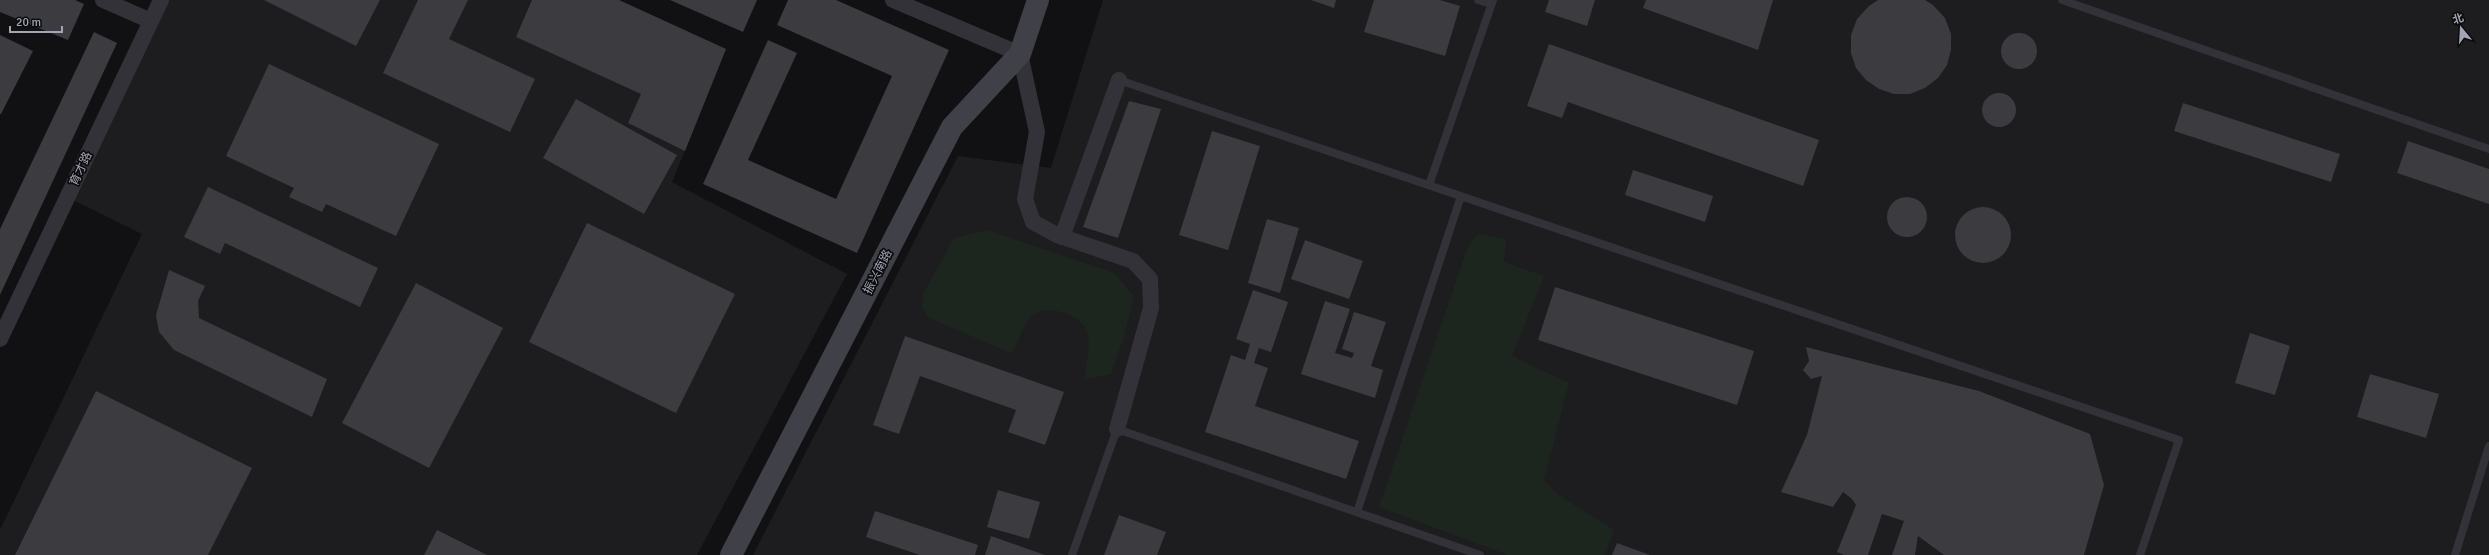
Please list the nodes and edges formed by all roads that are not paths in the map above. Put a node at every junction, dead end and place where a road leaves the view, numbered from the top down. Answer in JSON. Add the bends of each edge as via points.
{"nodes":[{"id":1,"x":103,"y":0,"type":"edge"},
{"id":2,"x":161,"y":0,"type":"edge"},
{"id":3,"x":893,"y":0,"type":"edge"},
{"id":4,"x":1038,"y":0,"type":"edge"},
{"id":5,"x":1478,"y":0,"type":"edge"},
{"id":6,"x":2062,"y":0,"type":"edge"},
{"id":7,"x":1492,"y":2,"type":"edge"},
{"id":8,"x":151,"y":21,"type":"junction"},
{"id":9,"x":1020,"y":54,"type":"junction"},
{"id":10,"x":1119,"y":80,"type":"joint"},
{"id":11,"x":2489,"y":149,"type":"edge"},
{"id":12,"x":1429,"y":185,"type":"junction"},
{"id":13,"x":1461,"y":196,"type":"junction"},
{"id":14,"x":1062,"y":237,"type":"junction"},
{"id":15,"x":0,"y":339,"type":"edge"},
{"id":16,"x":1117,"y":429,"type":"junction"},
{"id":17,"x":2489,"y":446,"type":"edge"},
{"id":18,"x":1356,"y":512,"type":"junction"},
{"id":19,"x":731,"y":555,"type":"edge"},
{"id":20,"x":1072,"y":555,"type":"edge"},
{"id":21,"x":1480,"y":555,"type":"edge"},
{"id":22,"x":2140,"y":555,"type":"edge"},
{"id":23,"x":2455,"y":555,"type":"edge"}],
"edges":[{"from":1,"to":8,"type":"street"},
{"from":2,"to":8,"type":"street","name":"育才路"},
{"from":3,"to":9,"type":"street"},
{"from":4,"to":9,"type":"main road","name":"振兴南路"},
{"from":5,"to":7,"type":"lane"},
{"from":6,"to":11,"type":"lane"},
{"from":7,"to":12,"type":"lane"},
{"from":8,"to":15,"type":"street","name":"育才路"},
{"from":9,"to":14,"type":"street","via":[[1037,132],[1025,199],[1032,222]]},
{"from":9,"to":19,"type":"main road","name":"振兴南路","via":[[952,127]]},
{"from":10,"to":12,"type":"lane"},
{"from":10,"to":14,"type":"street"},
{"from":12,"to":13,"type":"lane"},
{"from":13,"to":18,"type":"lane"},
{"from":13,"to":22,"type":"lane","via":[[2179,440]]},
{"from":14,"to":16,"type":"street","via":[[1133,261],[1150,279],[1151,308]]},
{"from":16,"to":18,"type":"lane"},
{"from":16,"to":20,"type":"lane"},
{"from":17,"to":23,"type":"lane"},
{"from":18,"to":21,"type":"lane"}]}
